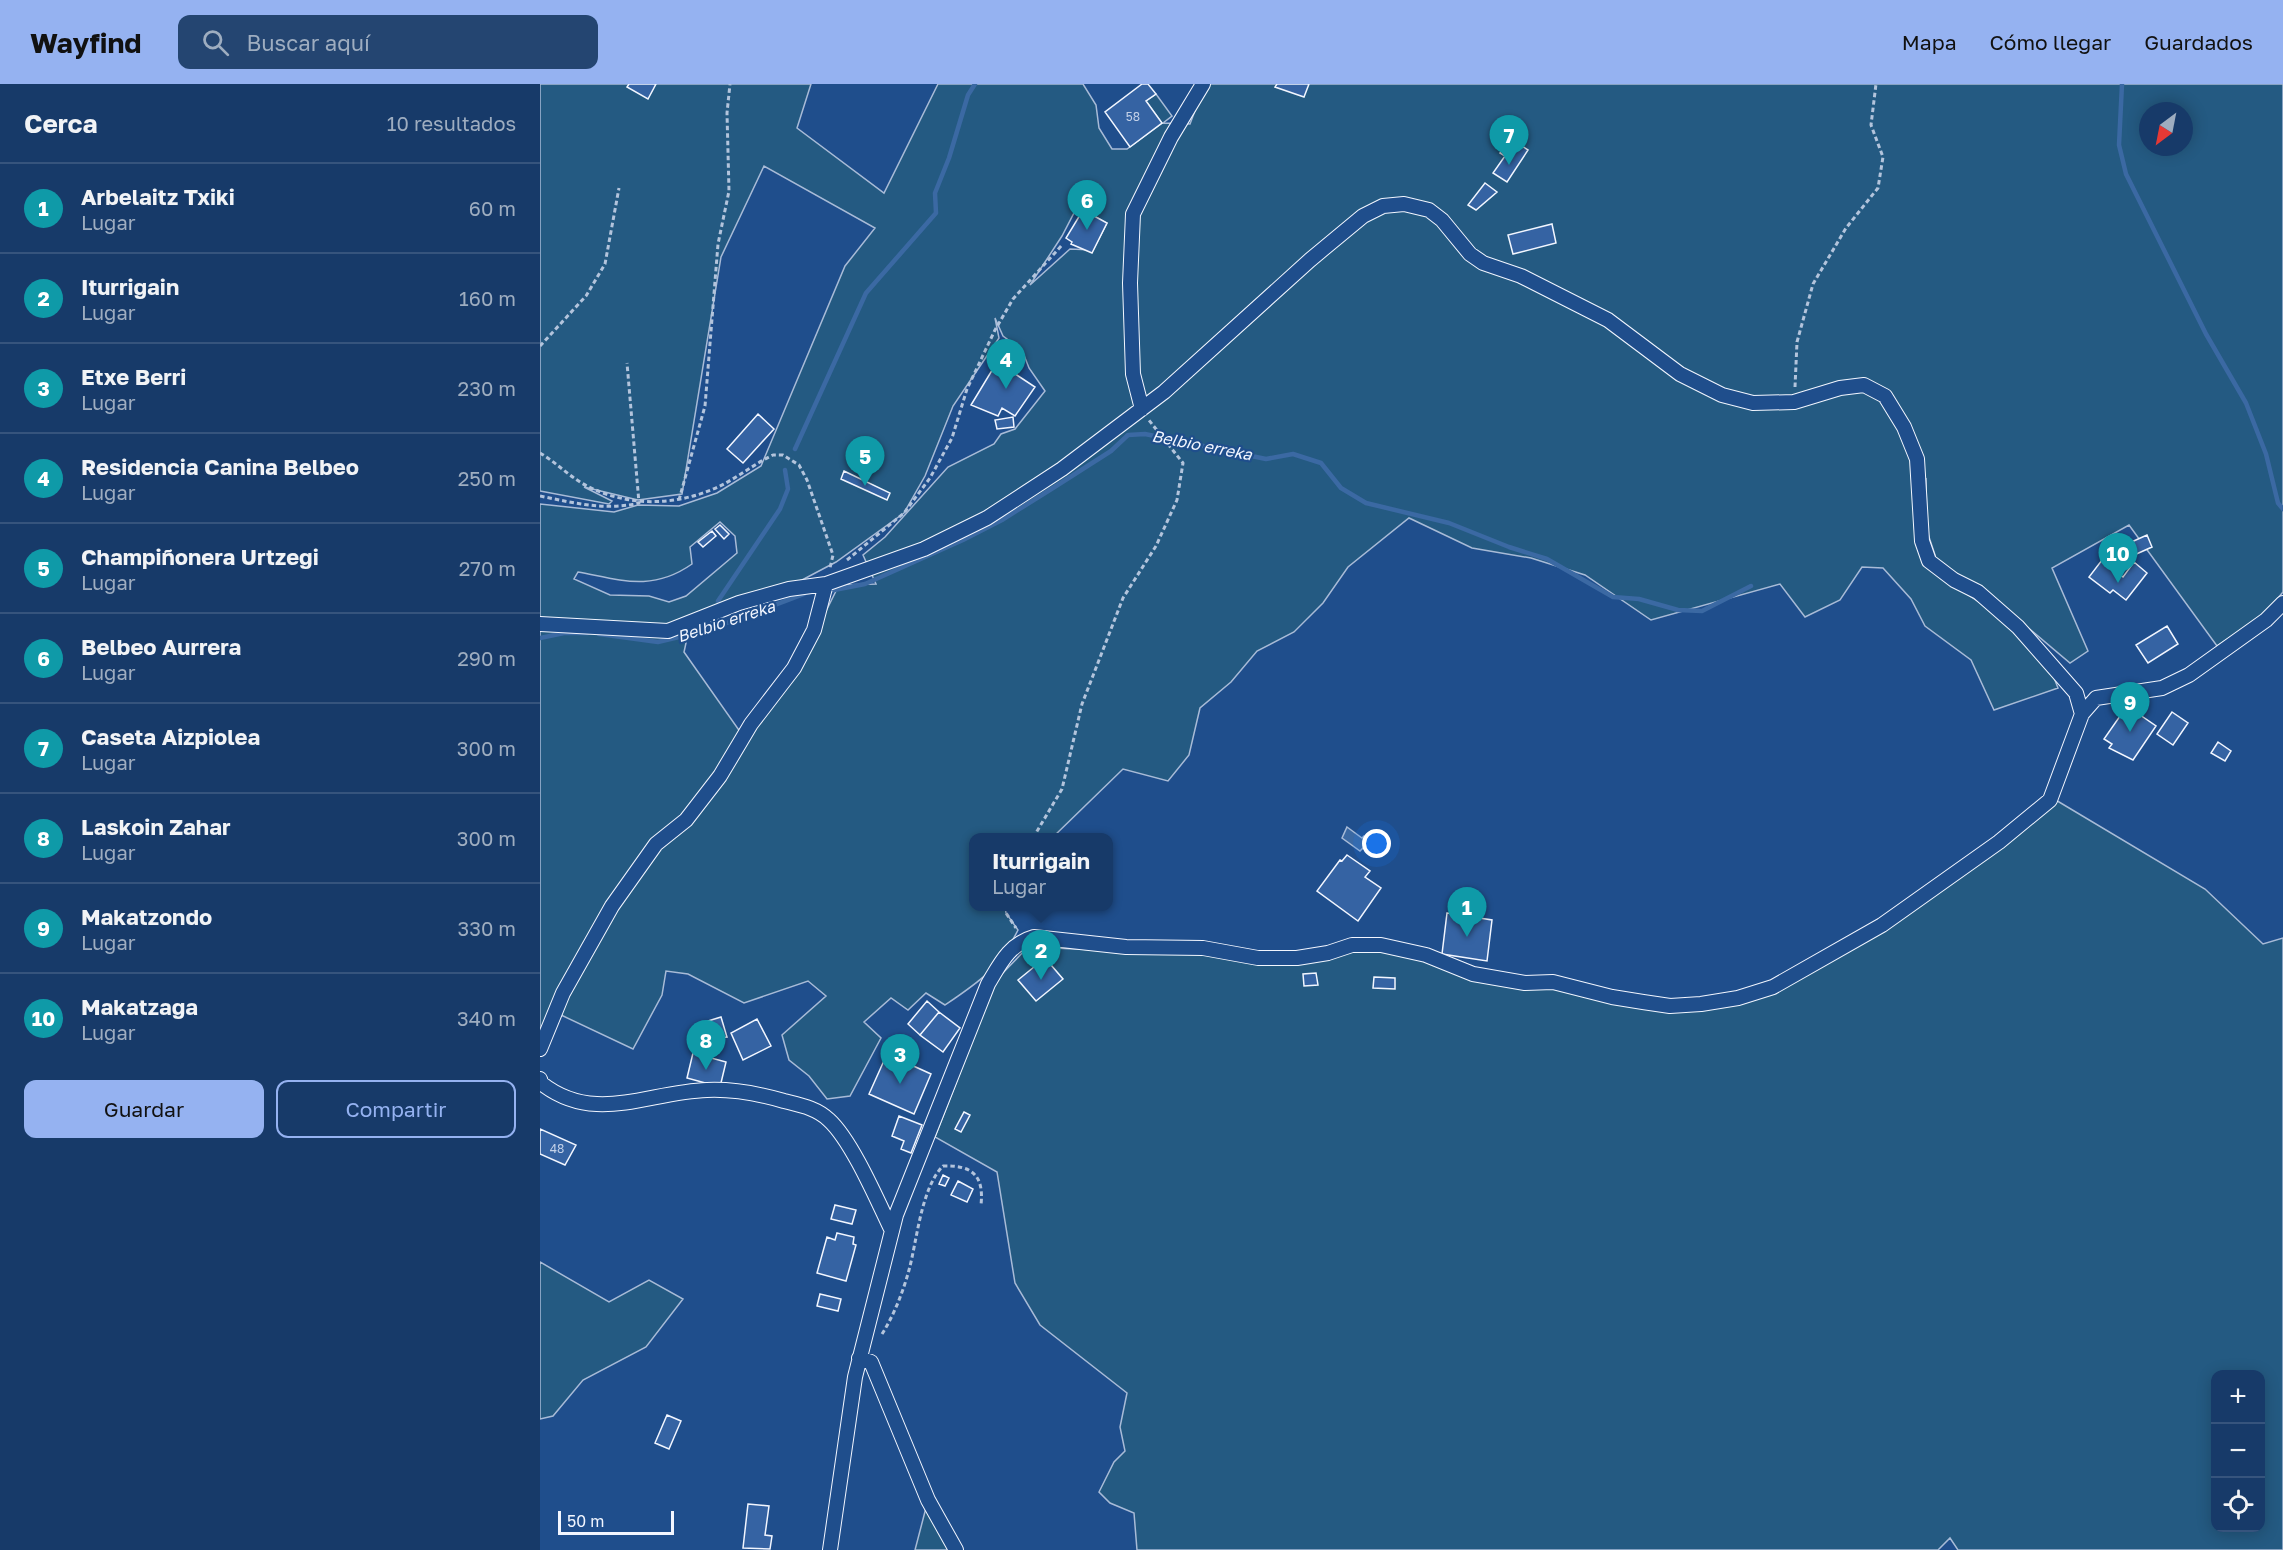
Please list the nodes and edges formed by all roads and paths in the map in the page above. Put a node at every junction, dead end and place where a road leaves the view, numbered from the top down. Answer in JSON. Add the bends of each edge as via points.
{"nodes":[{"id":1,"x":730,"y":84,"type":"edge"},
{"id":2,"x":1203,"y":84,"type":"edge"},
{"id":3,"x":1876,"y":84,"type":"edge"},
{"id":4,"x":619,"y":188,"type":"dead end"},
{"id":5,"x":1063,"y":244,"type":"dead end"},
{"id":6,"x":540,"y":346,"type":"edge"},
{"id":7,"x":627,"y":363,"type":"dead end"},
{"id":8,"x":1794,"y":402,"type":"junction"},
{"id":9,"x":1142,"y":409,"type":"junction"},
{"id":10,"x":540,"y":453,"type":"edge"},
{"id":11,"x":540,"y":496,"type":"edge"},
{"id":12,"x":679,"y":500,"type":"junction"},
{"id":13,"x":639,"y":503,"type":"junction"},
{"id":14,"x":843,"y":564,"type":"dead end"},
{"id":15,"x":826,"y":584,"type":"junction"},
{"id":16,"x":2283,"y":603,"type":"edge"},
{"id":17,"x":540,"y":624,"type":"edge"},
{"id":18,"x":2082,"y":714,"type":"junction"},
{"id":19,"x":1035,"y":833,"type":"edge"},
{"id":20,"x":1006,"y":911,"type":"edge"},
{"id":21,"x":1026,"y":939,"type":"junction"},
{"id":22,"x":540,"y":1049,"type":"edge"},
{"id":23,"x":540,"y":1079,"type":"edge"},
{"id":24,"x":981,"y":1205,"type":"dead end"},
{"id":25,"x":892,"y":1231,"type":"junction"},
{"id":26,"x":859,"y":1358,"type":"junction"},
{"id":27,"x":830,"y":1550,"type":"edge"},
{"id":28,"x":956,"y":1550,"type":"edge"}],
"edges":[{"from":1,"to":12,"type":"path","via":[[726,113],[729,191],[718,244],[705,406]]},
{"from":2,"to":9,"type":"street","via":[[1171,136],[1133,214],[1133,375]]},
{"from":3,"to":8,"type":"path","via":[[1871,125],[1883,157],[1878,188],[1846,228],[1813,284],[1797,342]]},
{"from":4,"to":6,"type":"path","via":[[605,264],[586,296]]},
{"from":5,"to":14,"type":"path","via":[[1014,299],[995,330],[967,389],[951,438],[930,478],[904,513]]},
{"from":7,"to":13,"type":"path"},
{"from":8,"to":9,"type":"street","via":[[1753,403],[1722,395],[1680,374],[1608,320],[1521,276],[1483,263],[1429,210],[1404,204],[1383,206],[1363,216]]},
{"from":8,"to":18,"type":"street","via":[[1864,385],[1885,396],[1917,459],[1922,541],[1929,561],[1978,592],[2018,627],[2076,693]]},
{"from":9,"to":15,"type":"street","via":[[1062,470],[987,518],[924,549]]},
{"from":9,"to":19,"type":"path","via":[[1183,463],[1177,500],[1156,546],[1123,598],[1082,704],[1062,789]]},
{"from":10,"to":13,"type":"path","via":[[586,486]]},
{"from":11,"to":13,"type":"path","via":[[597,507]]},
{"from":12,"to":13,"type":"path"},
{"from":12,"to":15,"type":"path","via":[[718,487],[773,455],[799,465],[833,555]]},
{"from":15,"to":17,"type":"street","via":[[789,589],[739,603],[669,631]]},
{"from":15,"to":22,"type":"street","via":[[814,630],[794,668],[751,724],[720,776],[686,820],[656,844],[612,906],[563,993]]},
{"from":16,"to":18,"type":"street","via":[[2258,626],[2189,675],[2162,688],[2096,698]]},
{"from":18,"to":21,"type":"street","via":[[2050,800],[2000,842],[1882,925],[1773,987],[1738,998],[1691,1005],[1643,1002],[1553,982],[1525,983],[1473,974],[1426,955],[1381,945],[1352,945],[1297,958],[1258,958],[1203,948]]},
{"from":20,"to":21,"type":"path"},
{"from":21,"to":25,"type":"street","via":[[1007,953],[988,984]]},
{"from":23,"to":25,"type":"street","via":[[557,1096],[600,1106],[708,1090],[769,1096],[812,1108],[830,1120],[839,1133],[866,1176]]},
{"from":24,"to":26,"type":"path","via":[[977,1175],[954,1166],[943,1166],[936,1173],[898,1300],[876,1343]]},
{"from":25,"to":26,"type":"street"},
{"from":26,"to":27,"type":"street"},
{"from":26,"to":28,"type":"street","via":[[871,1362],[928,1500]]}]}
